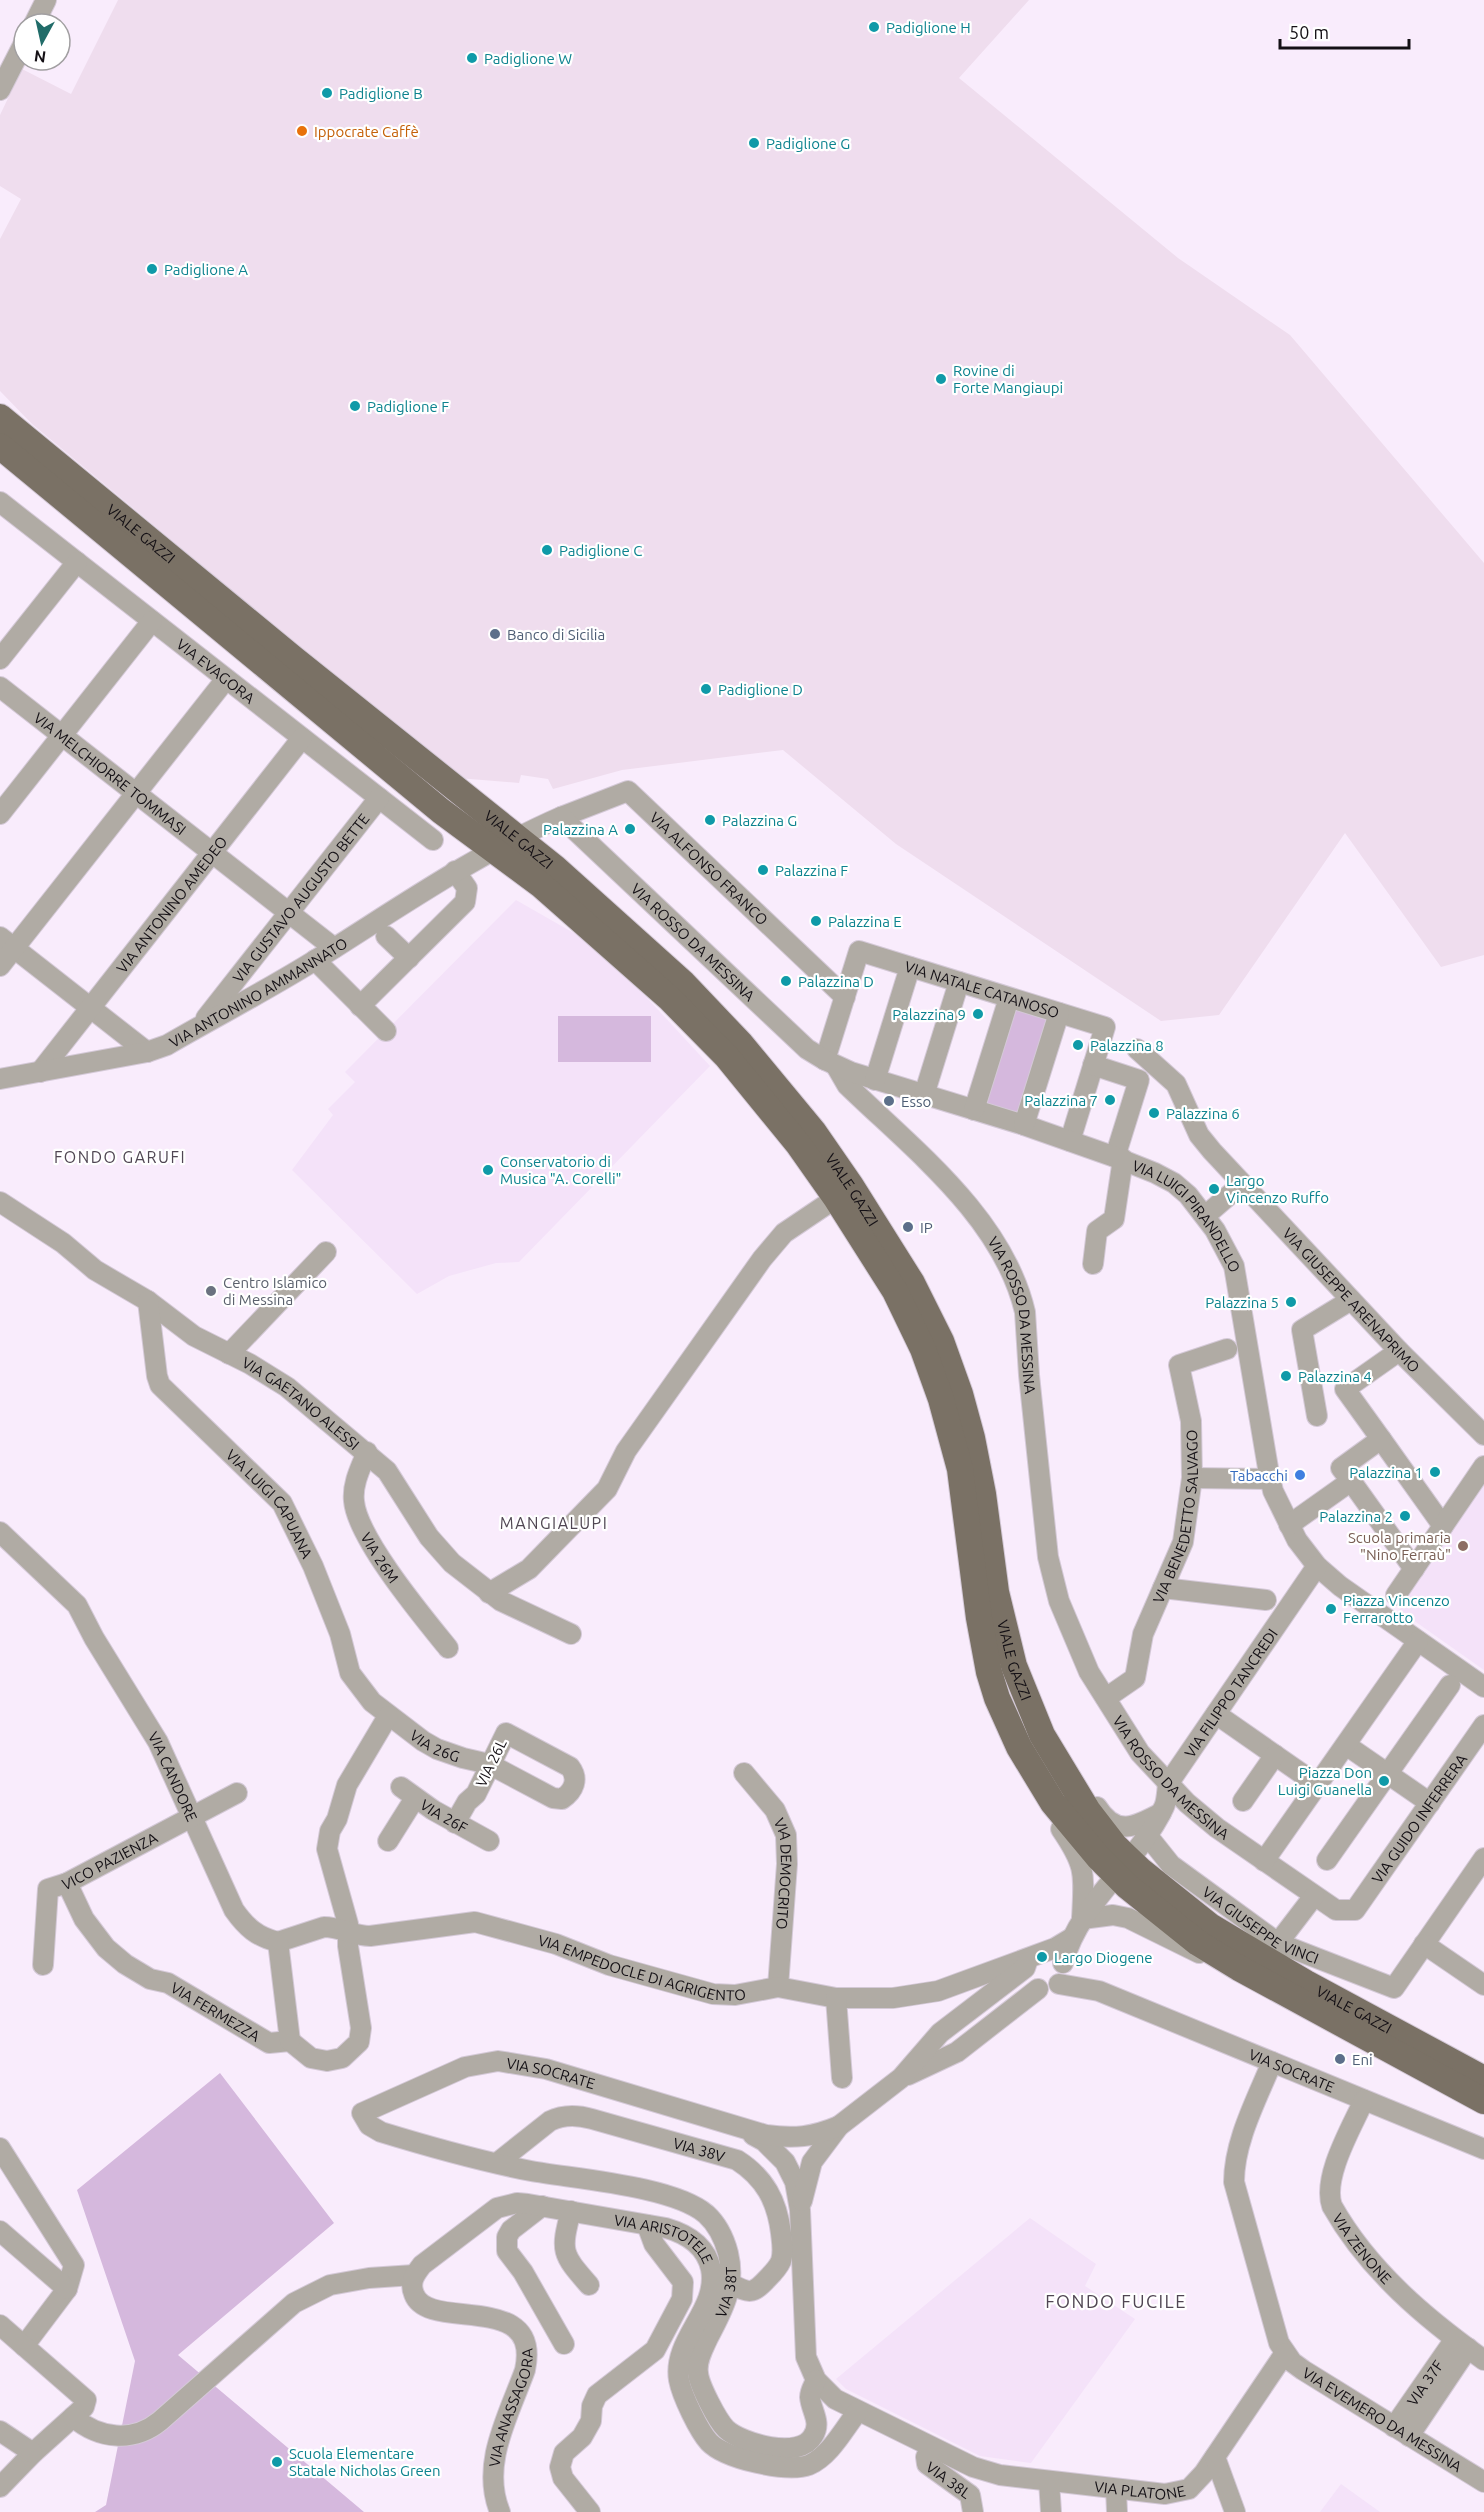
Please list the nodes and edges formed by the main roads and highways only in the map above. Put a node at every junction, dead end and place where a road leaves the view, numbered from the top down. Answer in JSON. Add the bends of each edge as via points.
{"nodes":[{"id":1,"x":0,"y":417,"type":"edge"},
{"id":2,"x":0,"y":446,"type":"edge"},
{"id":3,"x":505,"y":843,"type":"junction"},
{"id":4,"x":1122,"y":1867,"type":"junction"},
{"id":5,"x":1484,"y":2079,"type":"edge"},
{"id":6,"x":1484,"y":2100,"type":"edge"}],
"edges":[{"from":1,"to":3,"type":"main road","name":"VIALE GAZZI","via":[[276,644]]},
{"from":2,"to":3,"type":"main road","name":"VIALE GAZZI","via":[[441,811]]},
{"from":3,"to":4,"type":"main road","name":"VIALE GAZZI","via":[[541,885],[698,1026],[763,1099],[836,1198],[895,1292],[933,1375],[960,1469],[979,1618],[997,1698],[1019,1748],[1053,1803],[1085,1842]]},
{"from":3,"to":4,"type":"main road","name":"VIALE GAZZI","via":[[555,868],[713,1013],[813,1131],[885,1237],[930,1318],[960,1394],[978,1466],[996,1592],[1014,1666],[1042,1736]]},
{"from":4,"to":5,"type":"main road","name":"VIALE GAZZI","via":[[1166,1892],[1250,1952]]},
{"from":4,"to":6,"type":"main road","name":"VIALE GAZZI","via":[[1178,1928],[1239,1968]]}]}
